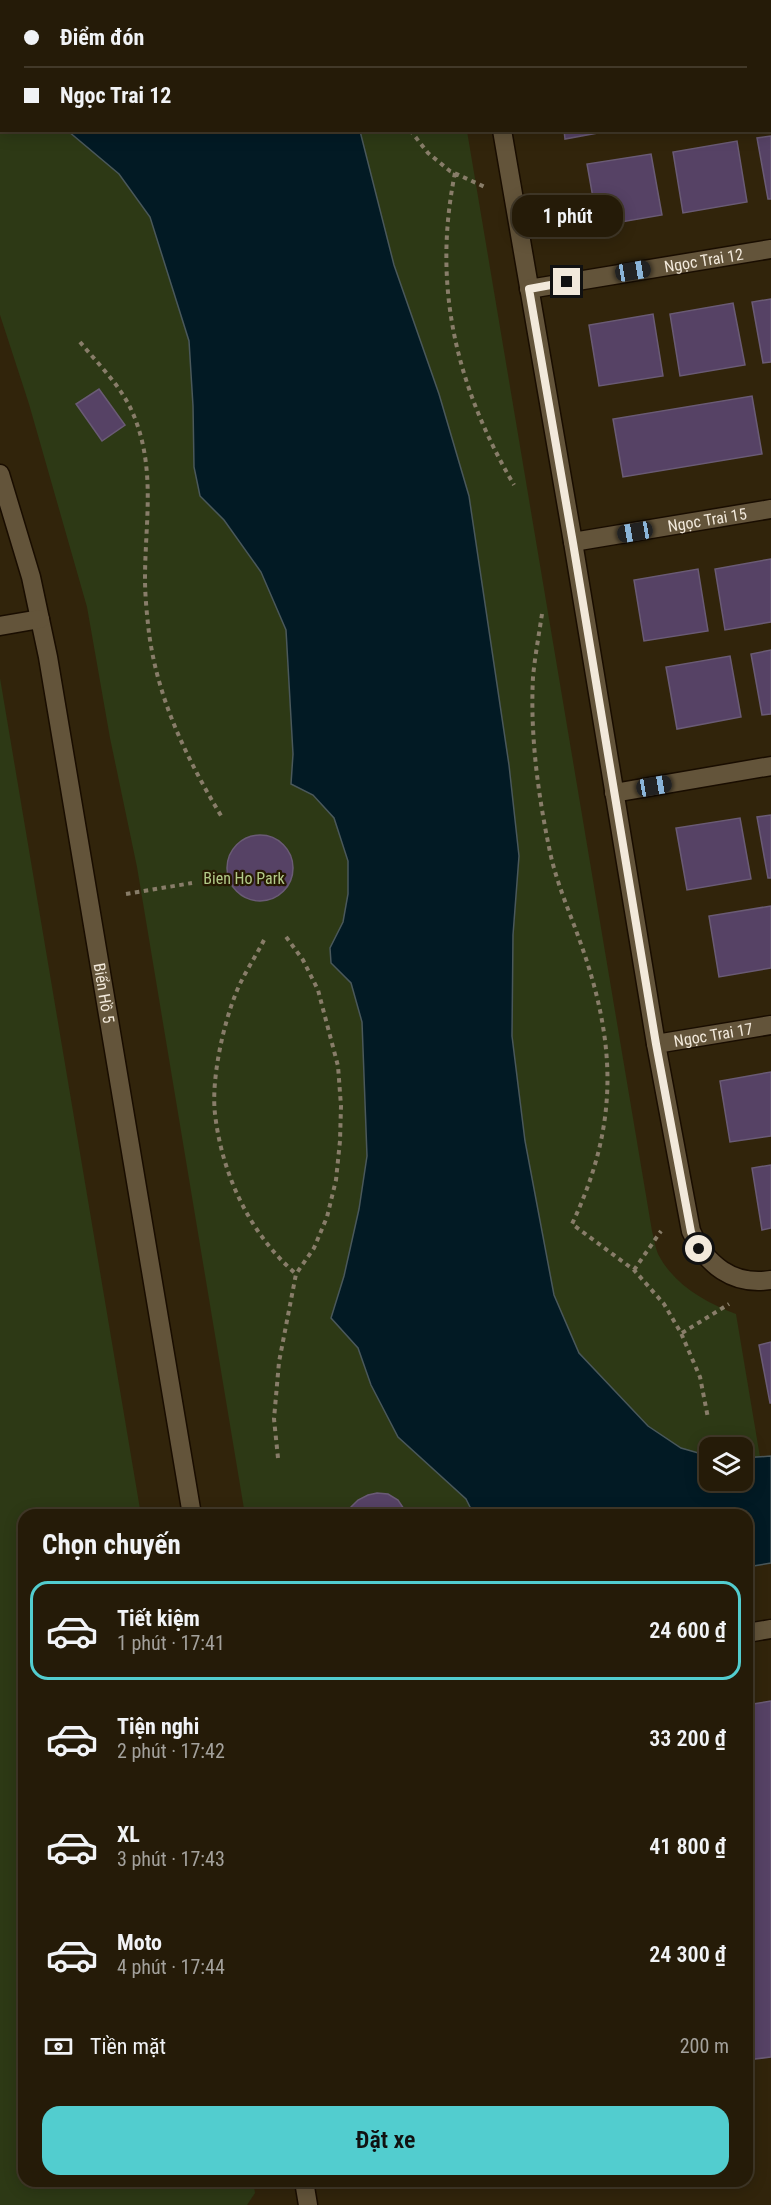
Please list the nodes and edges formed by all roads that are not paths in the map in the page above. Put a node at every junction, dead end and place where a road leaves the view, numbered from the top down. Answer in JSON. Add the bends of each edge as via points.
{"nodes":[{"id":1,"x":502,"y":132,"type":"edge"},
{"id":2,"x":771,"y":249,"type":"edge"},
{"id":3,"x":529,"y":289,"type":"junction"},
{"id":4,"x":0,"y":474,"type":"edge"},
{"id":5,"x":771,"y":509,"type":"edge"},
{"id":6,"x":573,"y":543,"type":"junction"},
{"id":7,"x":40,"y":619,"type":"junction"},
{"id":8,"x":0,"y":626,"type":"edge"},
{"id":9,"x":771,"y":766,"type":"edge"},
{"id":10,"x":614,"y":793,"type":"junction"},
{"id":11,"x":771,"y":1025,"type":"edge"},
{"id":12,"x":656,"y":1044,"type":"junction"},
{"id":13,"x":771,"y":1280,"type":"edge"},
{"id":14,"x":191,"y":1509,"type":"edge"},
{"id":15,"x":771,"y":1629,"type":"edge"},
{"id":16,"x":753,"y":1632,"type":"edge"},
{"id":17,"x":305,"y":2187,"type":"edge"},
{"id":18,"x":308,"y":2205,"type":"edge"}],
"edges":[{"from":1,"to":3,"type":"street"},
{"from":2,"to":3,"type":"street","name":"Ngọc Trai 12"},
{"from":3,"to":6,"type":"street"},
{"from":4,"to":7,"type":"street","name":"Biển Hồ 5"},
{"from":5,"to":6,"type":"street","name":"Ngọc Trai 15"},
{"from":6,"to":10,"type":"street"},
{"from":7,"to":8,"type":"street"},
{"from":7,"to":14,"type":"street","name":"Biển Hồ 5"},
{"from":9,"to":10,"type":"street"},
{"from":10,"to":12,"type":"street"},
{"from":11,"to":12,"type":"street","name":"Ngọc Trai 17"},
{"from":12,"to":13,"type":"street","via":[[691,1232],[699,1249],[718,1268],[739,1279]]},
{"from":15,"to":16,"type":"street"},
{"from":17,"to":18,"type":"street"}]}
